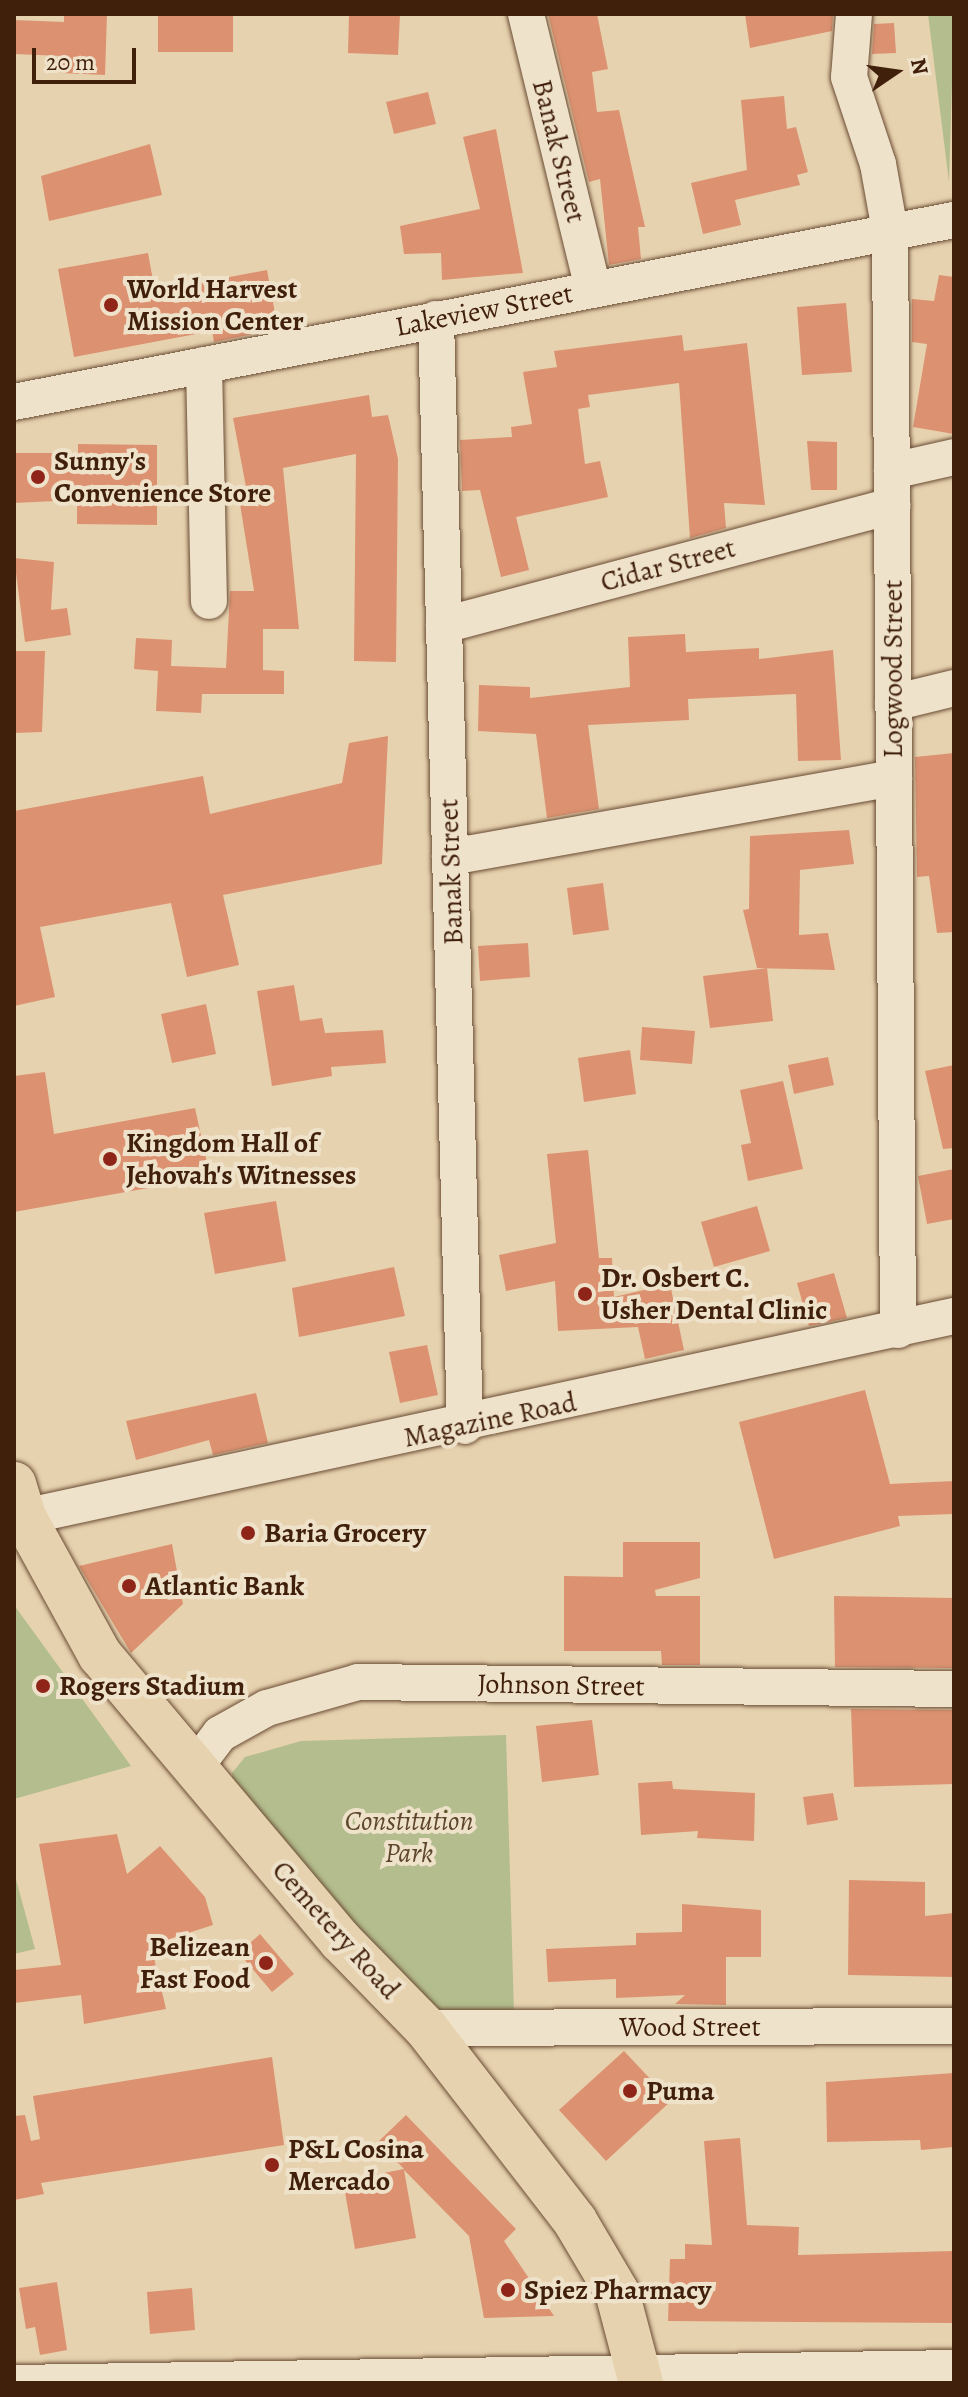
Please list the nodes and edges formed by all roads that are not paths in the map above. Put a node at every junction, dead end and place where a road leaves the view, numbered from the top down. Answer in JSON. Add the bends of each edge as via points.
{"nodes":[{"id":1,"x":526,"y":14,"type":"edge"},
{"id":2,"x":854,"y":14,"type":"edge"},
{"id":3,"x":954,"y":220,"type":"edge"},
{"id":4,"x":890,"y":231,"type":"junction"},
{"id":5,"x":593,"y":288,"type":"junction"},
{"id":6,"x":436,"y":319,"type":"junction"},
{"id":7,"x":204,"y":365,"type":"junction"},
{"id":8,"x":14,"y":402,"type":"edge"},
{"id":9,"x":954,"y":457,"type":"edge"},
{"id":10,"x":892,"y":471,"type":"junction"},
{"id":11,"x":892,"y":506,"type":"junction"},
{"id":12,"x":209,"y":601,"type":"dead end"},
{"id":13,"x":444,"y":625,"type":"junction"},
{"id":14,"x":954,"y":688,"type":"edge"},
{"id":15,"x":893,"y":703,"type":"junction"},
{"id":16,"x":894,"y":778,"type":"junction"},
{"id":17,"x":450,"y":857,"type":"junction"},
{"id":18,"x":954,"y":1316,"type":"edge"},
{"id":19,"x":898,"y":1330,"type":"junction"},
{"id":20,"x":465,"y":1426,"type":"junction"},
{"id":21,"x":17,"y":1507,"type":"edge"},
{"id":22,"x":954,"y":1689,"type":"edge"},
{"id":23,"x":195,"y":1767,"type":"junction"},
{"id":24,"x":954,"y":2026,"type":"edge"},
{"id":25,"x":426,"y":2028,"type":"junction"},
{"id":26,"x":954,"y":2368,"type":"edge"},
{"id":27,"x":640,"y":2376,"type":"edge"},
{"id":28,"x":14,"y":2383,"type":"edge"}],
"edges":[{"from":1,"to":5,"type":"street","name":"Banak Street"},
{"from":2,"to":4,"type":"street","name":"Logwood Street","via":[[849,77],[878,164]]},
{"from":3,"to":4,"type":"street","name":"Lakeview Street"},
{"from":4,"to":5,"type":"street","name":"Lakeview Street"},
{"from":4,"to":10,"type":"street","name":"Logwood Street"},
{"from":5,"to":6,"type":"street","name":"Lakeview Street"},
{"from":6,"to":7,"type":"street","name":"Lakeview Street"},
{"from":6,"to":13,"type":"street","name":"Banak Street"},
{"from":7,"to":8,"type":"street","name":"Lakeview Street"},
{"from":7,"to":12,"type":"street"},
{"from":9,"to":10,"type":"street"},
{"from":10,"to":11,"type":"street","name":"Logwood Street"},
{"from":11,"to":13,"type":"street","name":"Cidar Street"},
{"from":11,"to":15,"type":"street","name":"Logwood Street"},
{"from":13,"to":17,"type":"street","name":"Banak Street"},
{"from":14,"to":15,"type":"street"},
{"from":15,"to":16,"type":"street","name":"Logwood Street"},
{"from":16,"to":17,"type":"street"},
{"from":16,"to":19,"type":"street","name":"Logwood Street"},
{"from":17,"to":20,"type":"street","name":"Banak Street"},
{"from":18,"to":19,"type":"street","name":"Magazine Road"},
{"from":19,"to":20,"type":"street","name":"Magazine Road"},
{"from":20,"to":21,"type":"street","name":"Magazine Road"},
{"from":21,"to":23,"type":"main road","name":"Cemetery Road","via":[[100,1655]]},
{"from":22,"to":23,"type":"street","name":"Johnson Street","via":[[358,1682],[267,1708],[220,1734]]},
{"from":23,"to":25,"type":"main road","name":"Cemetery Road","via":[[341,1941]]},
{"from":24,"to":25,"type":"street","name":"Wood Street"},
{"from":25,"to":27,"type":"main road","name":"Cemetery Road","via":[[600,2258],[630,2327]]},
{"from":26,"to":27,"type":"street"},
{"from":27,"to":28,"type":"street"}]}
